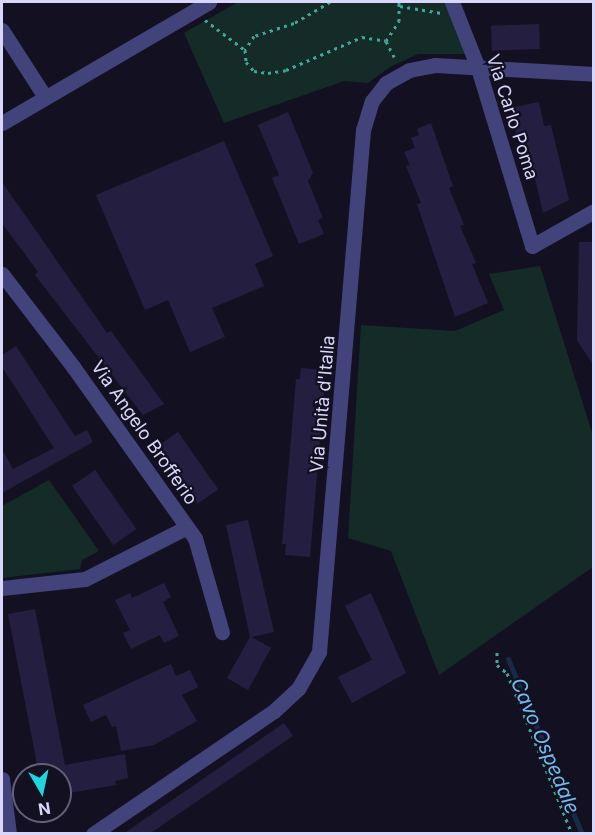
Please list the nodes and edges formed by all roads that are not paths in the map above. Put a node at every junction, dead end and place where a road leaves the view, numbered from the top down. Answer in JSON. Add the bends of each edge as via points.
{"nodes":[{"id":1,"x":208,"y":2,"type":"edge"},
{"id":2,"x":453,"y":6,"type":"edge"},
{"id":3,"x":2,"y":30,"type":"edge"},
{"id":4,"x":478,"y":68,"type":"junction"},
{"id":5,"x":594,"y":74,"type":"edge"},
{"id":6,"x":45,"y":97,"type":"junction"},
{"id":7,"x":2,"y":123,"type":"edge"},
{"id":8,"x":594,"y":211,"type":"edge"},
{"id":9,"x":2,"y":274,"type":"edge"},
{"id":10,"x":187,"y":527,"type":"junction"},
{"id":11,"x":2,"y":588,"type":"edge"},
{"id":12,"x":222,"y":632,"type":"dead end"},
{"id":13,"x":2,"y":779,"type":"edge"},
{"id":14,"x":9,"y":834,"type":"edge"},
{"id":15,"x":93,"y":834,"type":"edge"}],
"edges":[{"from":1,"to":6,"type":"street"},
{"from":2,"to":4,"type":"street","name":"Via Carlo Poma"},
{"from":3,"to":6,"type":"street"},
{"from":4,"to":5,"type":"street","name":"Via Unità d'Italia"},
{"from":4,"to":8,"type":"street","name":"Via Carlo Poma","via":[[532,246]]},
{"from":4,"to":15,"type":"street","name":"Via Unità d'Italia","via":[[435,65],[409,70],[386,83],[372,101],[363,130],[319,652],[298,689],[274,711]]},
{"from":6,"to":7,"type":"street"},
{"from":9,"to":10,"type":"street","name":"Via Angelo Brofferio"},
{"from":10,"to":11,"type":"street","via":[[85,579]]},
{"from":10,"to":12,"type":"street","name":"Via Angelo Brofferio","via":[[195,538]]},
{"from":13,"to":14,"type":"street"}]}
